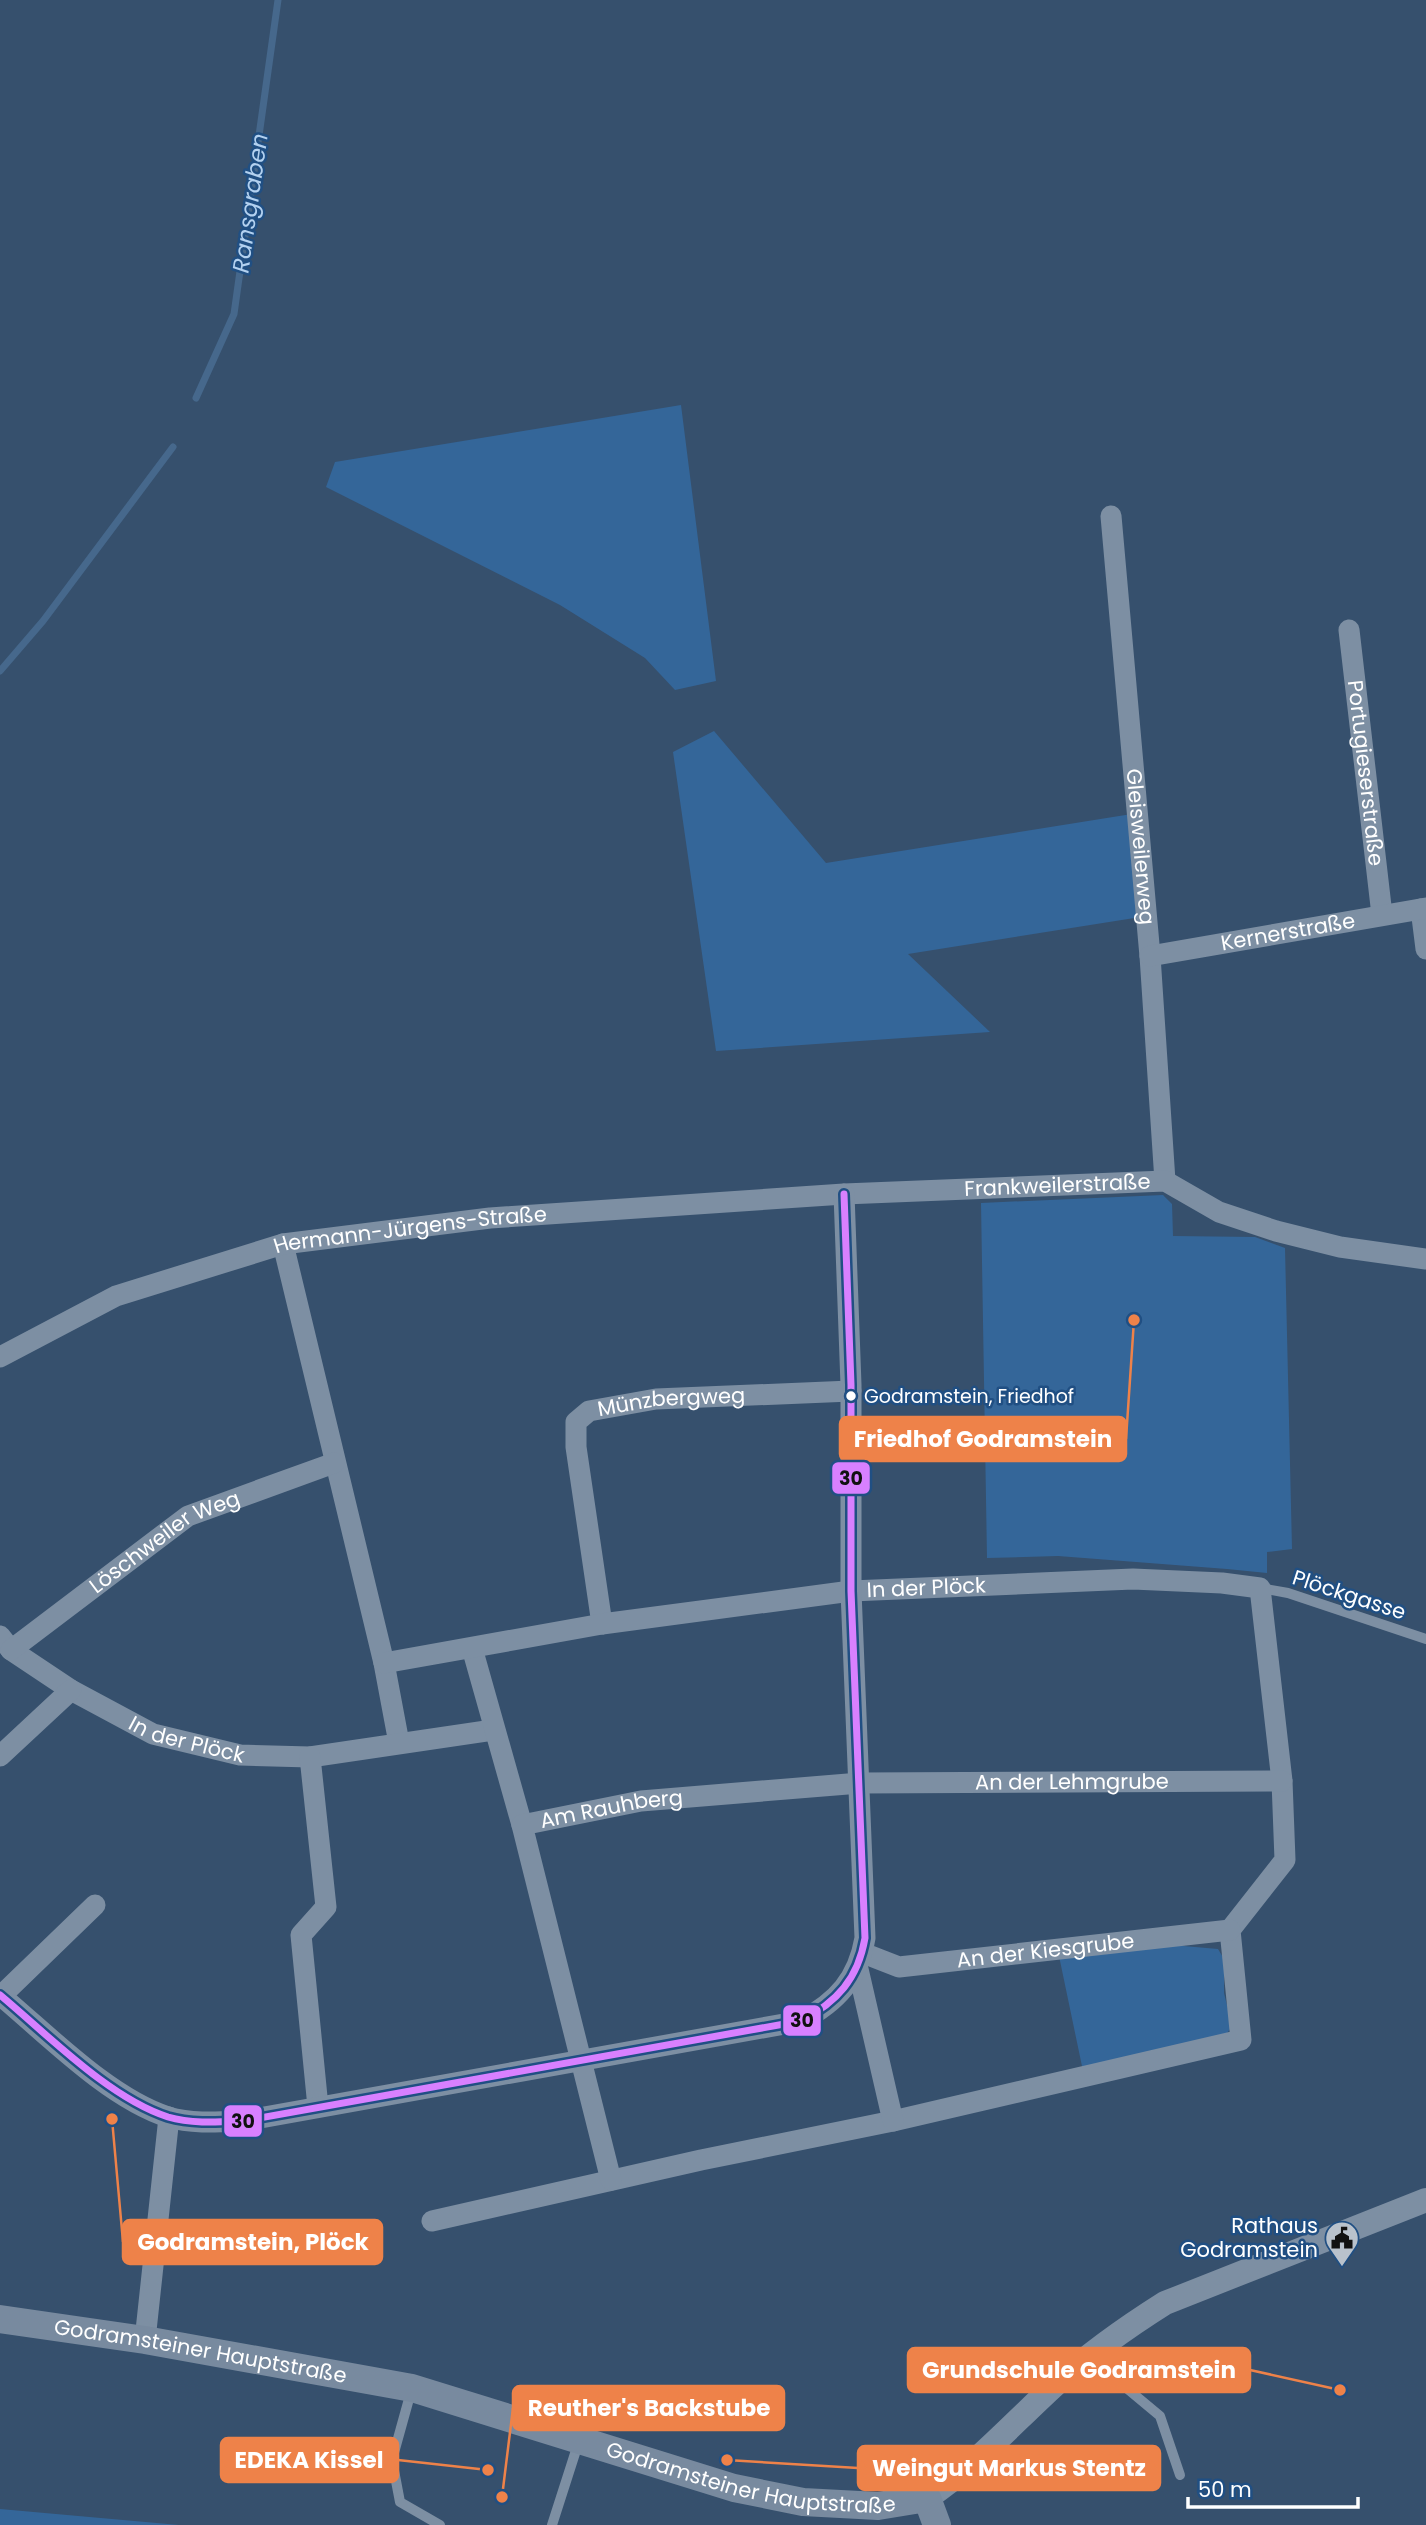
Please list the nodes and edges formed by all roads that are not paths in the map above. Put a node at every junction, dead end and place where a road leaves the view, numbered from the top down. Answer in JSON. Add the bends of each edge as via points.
{"nodes":[{"id":1,"x":1111,"y":516,"type":"dead end"},
{"id":2,"x":1349,"y":630,"type":"dead end"},
{"id":3,"x":1423,"y":909,"type":"edge"},
{"id":4,"x":1382,"y":915,"type":"junction"},
{"id":5,"x":1426,"y":949,"type":"edge"},
{"id":6,"x":1150,"y":956,"type":"junction"},
{"id":7,"x":1165,"y":1181,"type":"junction"},
{"id":8,"x":844,"y":1194,"type":"junction"},
{"id":9,"x":283,"y":1244,"type":"junction"},
{"id":10,"x":1426,"y":1259,"type":"edge"},
{"id":11,"x":0,"y":1357,"type":"edge"},
{"id":12,"x":851,"y":1391,"type":"junction"},
{"id":13,"x":334,"y":1463,"type":"junction"},
{"id":14,"x":1260,"y":1588,"type":"junction"},
{"id":15,"x":851,"y":1591,"type":"junction"},
{"id":16,"x":602,"y":1624,"type":"junction"},
{"id":17,"x":1426,"y":1639,"type":"edge"},
{"id":18,"x":6,"y":1643,"type":"edge"},
{"id":19,"x":472,"y":1648,"type":"junction"},
{"id":20,"x":384,"y":1663,"type":"junction"},
{"id":21,"x":71,"y":1690,"type":"junction"},
{"id":22,"x":493,"y":1730,"type":"junction"},
{"id":23,"x":400,"y":1743,"type":"junction"},
{"id":24,"x":0,"y":1756,"type":"edge"},
{"id":25,"x":310,"y":1757,"type":"junction"},
{"id":26,"x":1282,"y":1781,"type":"junction"},
{"id":27,"x":860,"y":1783,"type":"junction"},
{"id":28,"x":522,"y":1825,"type":"junction"},
{"id":29,"x":95,"y":1905,"type":"dead end"},
{"id":30,"x":1230,"y":1930,"type":"junction"},
{"id":31,"x":860,"y":1961,"type":"junction"},
{"id":32,"x":0,"y":1995,"type":"edge"},
{"id":33,"x":580,"y":2063,"type":"junction"},
{"id":34,"x":318,"y":2107,"type":"junction"},
{"id":35,"x":169,"y":2117,"type":"junction"},
{"id":36,"x":892,"y":2121,"type":"junction"},
{"id":37,"x":611,"y":2180,"type":"junction"},
{"id":38,"x":1426,"y":2200,"type":"edge"},
{"id":39,"x":432,"y":2221,"type":"dead end"},
{"id":40,"x":0,"y":2319,"type":"edge"},
{"id":41,"x":145,"y":2340,"type":"junction"},
{"id":42,"x":1100,"y":2348,"type":"junction"},
{"id":43,"x":412,"y":2388,"type":"junction"},
{"id":44,"x":579,"y":2440,"type":"junction"},
{"id":45,"x":1180,"y":2476,"type":"dead end"},
{"id":46,"x":927,"y":2498,"type":"junction"},
{"id":47,"x":440,"y":2525,"type":"edge"},
{"id":48,"x":552,"y":2525,"type":"edge"},
{"id":49,"x":937,"y":2525,"type":"edge"}],
"edges":[{"from":1,"to":6,"type":"street","name":"Gleisweilerweg"},
{"from":2,"to":4,"type":"street","name":"Portugieserstraße"},
{"from":3,"to":4,"type":"street","name":"Kernerstraße"},
{"from":3,"to":5,"type":"street"},
{"from":4,"to":6,"type":"street","name":"Kernerstraße"},
{"from":6,"to":7,"type":"street","name":"Gleisweilerweg"},
{"from":7,"to":8,"type":"street","name":"Frankweilerstraße"},
{"from":7,"to":10,"type":"street","name":"Frankweilerstraße","via":[[1219,1212],[1276,1231],[1340,1247]]},
{"from":8,"to":9,"type":"street","name":"Hermann-Jürgens-Straße","via":[[490,1218]]},
{"from":8,"to":12,"type":"street"},
{"from":9,"to":11,"type":"street","name":"Hermann-Jürgens-Straße","via":[[116,1296]]},
{"from":9,"to":13,"type":"street"},
{"from":12,"to":15,"type":"street"},
{"from":12,"to":16,"type":"street","name":"Münzbergweg","via":[[656,1399],[589,1411],[576,1422]]},
{"from":13,"to":18,"type":"street","name":"Löschweiler Weg","via":[[188,1516]]},
{"from":13,"to":20,"type":"street"},
{"from":14,"to":15,"type":"street","name":"In der Plöck","via":[[1133,1579]]},
{"from":14,"to":17,"type":"lane","name":"Plöckgasse"},
{"from":14,"to":26,"type":"street"},
{"from":15,"to":16,"type":"street","name":"In der Plöck"},
{"from":15,"to":27,"type":"street"},
{"from":16,"to":19,"type":"street","name":"In der Plöck"},
{"from":18,"to":21,"type":"street","name":"In der Plöck"},
{"from":19,"to":20,"type":"street","name":"In der Plöck"},
{"from":19,"to":22,"type":"street"},
{"from":20,"to":23,"type":"street"},
{"from":21,"to":24,"type":"street"},
{"from":21,"to":25,"type":"street","name":"In der Plöck","via":[[153,1734],[240,1755]]},
{"from":22,"to":23,"type":"street","name":"In der Plöck"},
{"from":22,"to":28,"type":"street"},
{"from":23,"to":25,"type":"street","name":"In der Plöck"},
{"from":25,"to":34,"type":"street","via":[[326,1907],[301,1935]]},
{"from":26,"to":27,"type":"street","name":"An der Lehmgrube"},
{"from":26,"to":30,"type":"street","via":[[1285,1860]]},
{"from":27,"to":28,"type":"street","name":"Am Rauhberg","via":[[641,1801]]},
{"from":27,"to":31,"type":"street","via":[[865,1938]]},
{"from":28,"to":33,"type":"street","name":"Am Rauhberg"},
{"from":29,"to":32,"type":"street"},
{"from":30,"to":31,"type":"street","name":"An der Kiesgrube","via":[[899,1966]]},
{"from":30,"to":36,"type":"street","via":[[1241,2040]]},
{"from":31,"to":33,"type":"street","via":[[838,1997],[801,2021]]},
{"from":31,"to":36,"type":"street"},
{"from":32,"to":35,"type":"street","via":[[129,2099]]},
{"from":33,"to":34,"type":"street"},
{"from":33,"to":37,"type":"street","name":"Am Rauhberg"},
{"from":34,"to":35,"type":"street","via":[[243,2121]]},
{"from":35,"to":41,"type":"street"},
{"from":36,"to":37,"type":"street"},
{"from":37,"to":39,"type":"street"},
{"from":38,"to":42,"type":"street","name":"Godramsteiner Hauptstraße","via":[[1166,2303]]},
{"from":40,"to":41,"type":"main road","name":"Godramsteiner Hauptstraße"},
{"from":41,"to":43,"type":"main road","name":"Godramsteiner Hauptstraße"},
{"from":42,"to":45,"type":"lane","via":[[1118,2381],[1160,2416]]},
{"from":42,"to":46,"type":"street","name":"Godramsteiner Hauptstraße"},
{"from":43,"to":44,"type":"main road","name":"Godramsteiner Hauptstraße"},
{"from":43,"to":47,"type":"lane","via":[[392,2460],[400,2502]]},
{"from":44,"to":46,"type":"main road","name":"Godramsteiner Hauptstraße","via":[[734,2488],[803,2502],[877,2506]]},
{"from":44,"to":48,"type":"lane"},
{"from":46,"to":49,"type":"main road"}]}
